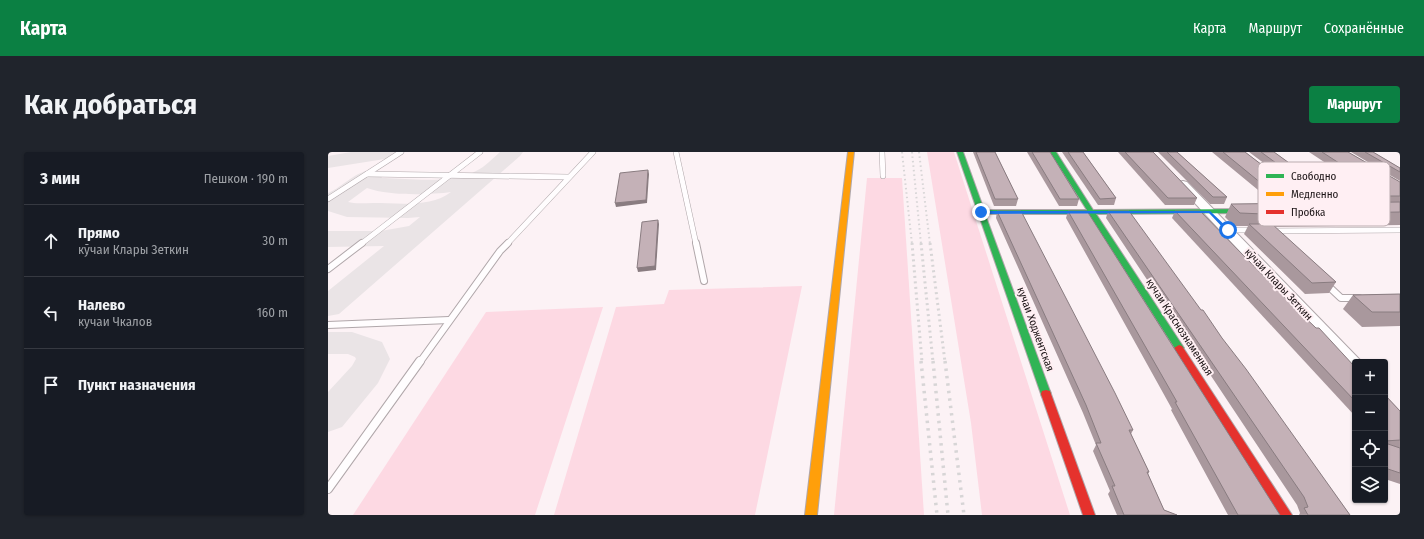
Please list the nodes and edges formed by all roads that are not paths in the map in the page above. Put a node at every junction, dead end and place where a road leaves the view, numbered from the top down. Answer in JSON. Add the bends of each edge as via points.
{"nodes":[{"id":1,"x":401,"y":152,"type":"edge"},
{"id":2,"x":480,"y":152,"type":"edge"},
{"id":3,"x":593,"y":152,"type":"edge"},
{"id":4,"x":676,"y":152,"type":"edge"},
{"id":5,"x":851,"y":152,"type":"edge"},
{"id":6,"x":882,"y":152,"type":"edge"},
{"id":7,"x":960,"y":152,"type":"edge"},
{"id":8,"x":1053,"y":152,"type":"edge"},
{"id":9,"x":367,"y":174,"type":"junction"},
{"id":10,"x":1173,"y":174,"type":"edge"},
{"id":11,"x":450,"y":175,"type":"junction"},
{"id":12,"x":883,"y":176,"type":"dead end"},
{"id":13,"x":568,"y":177,"type":"junction"},
{"id":14,"x":328,"y":199,"type":"edge"},
{"id":15,"x":1258,"y":211,"type":"edge"},
{"id":16,"x":981,"y":212,"type":"junction"},
{"id":17,"x":1092,"y":212,"type":"junction"},
{"id":18,"x":1210,"y":212,"type":"junction"},
{"id":19,"x":1228,"y":230,"type":"junction"},
{"id":20,"x":1400,"y":230,"type":"edge"},
{"id":21,"x":1270,"y":231,"type":"junction"},
{"id":22,"x":1275,"y":236,"type":"edge"},
{"id":23,"x":328,"y":269,"type":"edge"},
{"id":24,"x":1319,"y":277,"type":"edge"},
{"id":25,"x":704,"y":281,"type":"dead end"},
{"id":26,"x":1363,"y":298,"type":"edge"},
{"id":27,"x":449,"y":320,"type":"junction"},
{"id":28,"x":328,"y":325,"type":"edge"},
{"id":29,"x":1352,"y":362,"type":"edge"},
{"id":30,"x":328,"y":489,"type":"edge"},
{"id":31,"x":811,"y":515,"type":"edge"},
{"id":32,"x":1089,"y":515,"type":"edge"},
{"id":33,"x":1286,"y":515,"type":"edge"}],
"edges":[{"from":1,"to":9,"type":"lane"},
{"from":2,"to":11,"type":"lane"},
{"from":3,"to":13,"type":"lane"},
{"from":4,"to":25,"type":"lane"},
{"from":5,"to":31,"type":"street"},
{"from":6,"to":12,"type":"lane"},
{"from":7,"to":16,"type":"street","name":"кучаи Ходжентская"},
{"from":8,"to":17,"type":"street","name":"кучаи Краснознаменная"},
{"from":9,"to":11,"type":"lane"},
{"from":9,"to":14,"type":"lane"},
{"from":10,"to":18,"type":"street","name":"кӯчаи Клары Зеткин"},
{"from":11,"to":13,"type":"lane"},
{"from":11,"to":23,"type":"lane"},
{"from":13,"to":27,"type":"lane","via":[[500,251]]},
{"from":15,"to":18,"type":"street"},
{"from":16,"to":17,"type":"street"},
{"from":16,"to":32,"type":"street","name":"кучаи Ходжентская"},
{"from":17,"to":18,"type":"street"},
{"from":17,"to":33,"type":"street","name":"кучаи Краснознаменная"},
{"from":18,"to":19,"type":"street","name":"кӯчаи Клары Зеткин"},
{"from":19,"to":21,"type":"lane"},
{"from":19,"to":29,"type":"street","name":"кӯчаи Клары Зеткин"},
{"from":20,"to":21,"type":"lane"},
{"from":21,"to":22,"type":"lane"},
{"from":24,"to":26,"type":"lane","via":[[1341,298]]},
{"from":27,"to":28,"type":"lane"},
{"from":27,"to":30,"type":"lane"}]}
